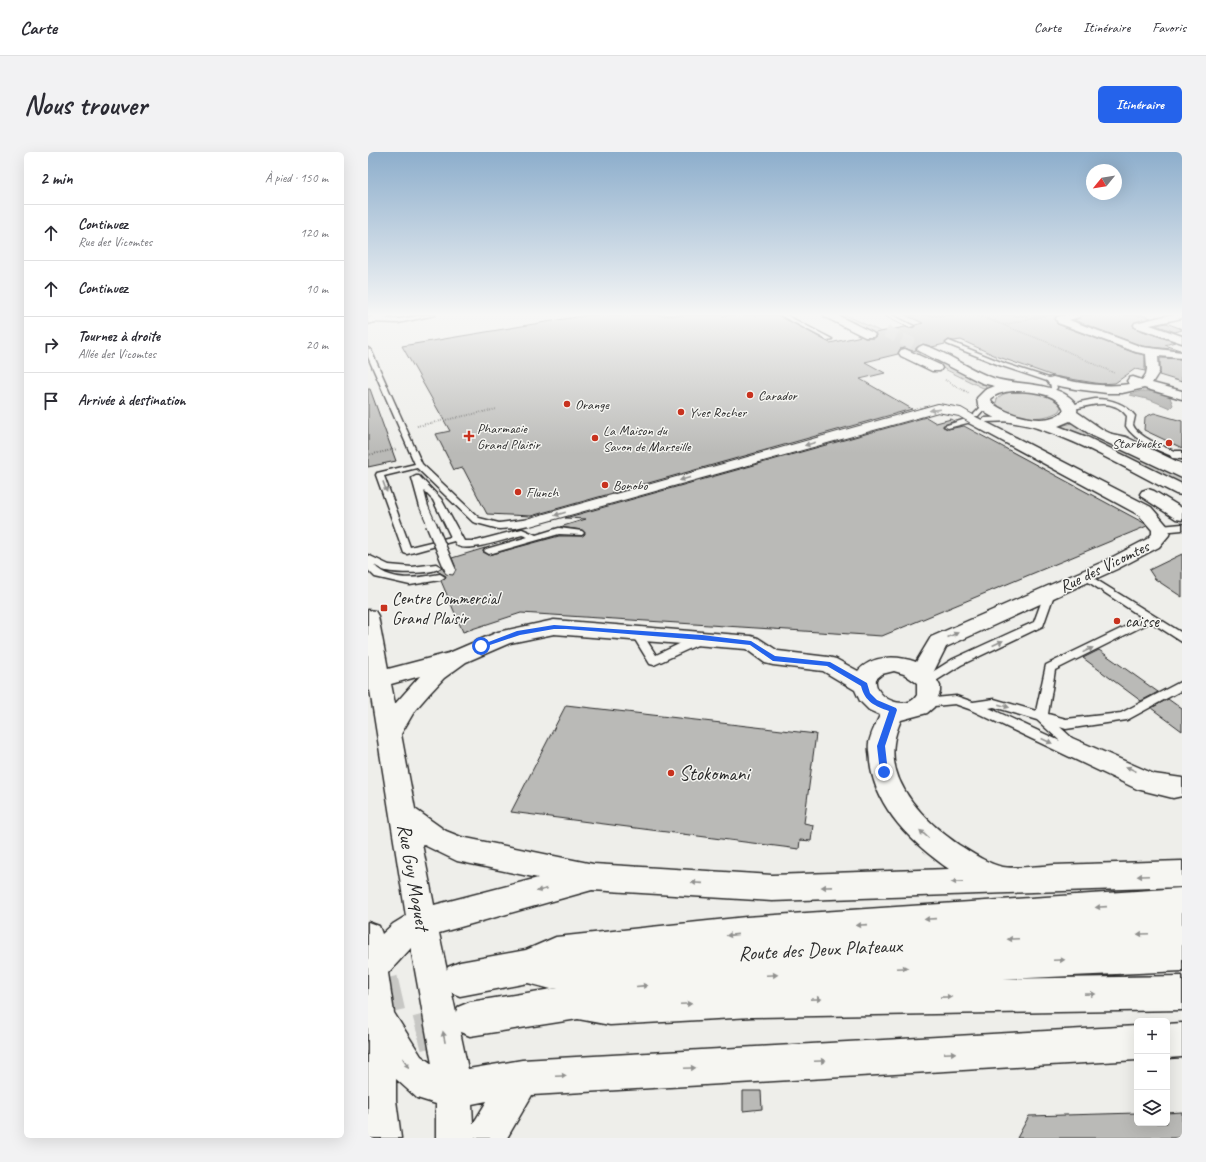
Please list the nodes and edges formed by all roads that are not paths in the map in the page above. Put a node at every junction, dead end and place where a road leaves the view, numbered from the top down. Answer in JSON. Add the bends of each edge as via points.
{"nodes":[{"id":1,"x":373,"y":361,"type":"edge"},
{"id":2,"x":916,"y":361,"type":"tunnel mouth"},
{"id":3,"x":948,"y":361,"type":"edge"},
{"id":4,"x":994,"y":361,"type":"edge"},
{"id":5,"x":1153,"y":361,"type":"edge"},
{"id":6,"x":1125,"y":378,"type":"road end"},
{"id":7,"x":1143,"y":384,"type":"junction"},
{"id":8,"x":1016,"y":387,"type":"junction"},
{"id":9,"x":1051,"y":387,"type":"junction"},
{"id":10,"x":1182,"y":395,"type":"edge"},
{"id":11,"x":978,"y":404,"type":"junction"},
{"id":12,"x":1070,"y":411,"type":"junction"},
{"id":13,"x":1038,"y":423,"type":"junction"},
{"id":14,"x":948,"y":426,"type":"dead end"},
{"id":15,"x":1098,"y":432,"type":"junction"},
{"id":16,"x":1181,"y":458,"type":"edge"},
{"id":17,"x":419,"y":465,"type":"junction"},
{"id":18,"x":1182,"y":473,"type":"edge"},
{"id":19,"x":416,"y":478,"type":"junction"},
{"id":20,"x":1182,"y":490,"type":"edge"},
{"id":21,"x":1148,"y":494,"type":"dead end"},
{"id":22,"x":1182,"y":515,"type":"edge"},
{"id":23,"x":1182,"y":527,"type":"edge"},
{"id":24,"x":1161,"y":529,"type":"junction"},
{"id":25,"x":579,"y":533,"type":"dead end"},
{"id":26,"x":532,"y":535,"type":"dead end"},
{"id":27,"x":456,"y":538,"type":"junction"},
{"id":28,"x":489,"y":551,"type":"dead end"},
{"id":29,"x":368,"y":558,"type":"edge"},
{"id":30,"x":368,"y":564,"type":"edge"},
{"id":31,"x":436,"y":567,"type":"dead end"},
{"id":32,"x":450,"y":569,"type":"dead end"},
{"id":33,"x":1087,"y":576,"type":"junction"},
{"id":34,"x":440,"y":577,"type":"dead end"},
{"id":35,"x":1050,"y":592,"type":"junction"},
{"id":36,"x":1151,"y":618,"type":"junction"},
{"id":37,"x":369,"y":631,"type":"edge"},
{"id":38,"x":636,"y":632,"type":"junction"},
{"id":39,"x":702,"y":638,"type":"junction"},
{"id":40,"x":1182,"y":638,"type":"edge"},
{"id":41,"x":458,"y":657,"type":"junction"},
{"id":42,"x":374,"y":682,"type":"edge"},
{"id":43,"x":864,"y":685,"type":"junction"},
{"id":44,"x":1182,"y":685,"type":"edge"},
{"id":45,"x":924,"y":686,"type":"junction"},
{"id":46,"x":973,"y":706,"type":"junction"},
{"id":47,"x":893,"y":710,"type":"junction"},
{"id":48,"x":1041,"y":717,"type":"junction"},
{"id":49,"x":389,"y":733,"type":"junction"},
{"id":50,"x":1182,"y":783,"type":"edge"},
{"id":51,"x":1182,"y":790,"type":"edge"},
{"id":52,"x":403,"y":815,"type":"junction"},
{"id":53,"x":1182,"y":874,"type":"edge"},
{"id":54,"x":593,"y":877,"type":"junction"},
{"id":55,"x":1006,"y":881,"type":"junction"},
{"id":56,"x":1182,"y":902,"type":"edge"},
{"id":57,"x":422,"y":923,"type":"junction"},
{"id":58,"x":1182,"y":932,"type":"edge"},
{"id":59,"x":370,"y":953,"type":"edge"},
{"id":60,"x":1182,"y":955,"type":"edge"},
{"id":61,"x":528,"y":966,"type":"junction"},
{"id":62,"x":460,"y":979,"type":"tunnel mouth"},
{"id":63,"x":1182,"y":992,"type":"edge"},
{"id":64,"x":578,"y":1002,"type":"junction"},
{"id":65,"x":378,"y":1018,"type":"junction"},
{"id":66,"x":470,"y":1019,"type":"tunnel mouth"},
{"id":67,"x":1182,"y":1040,"type":"edge"},
{"id":68,"x":1170,"y":1041,"type":"edge"},
{"id":69,"x":1134,"y":1043,"type":"edge"},
{"id":70,"x":522,"y":1078,"type":"junction"},
{"id":71,"x":454,"y":1089,"type":"junction"},
{"id":72,"x":382,"y":1138,"type":"edge"},
{"id":73,"x":455,"y":1138,"type":"edge"},
{"id":74,"x":486,"y":1138,"type":"edge"}],
"edges":[{"from":1,"to":17,"type":"lane"},
{"from":2,"to":11,"type":"main road"},
{"from":3,"to":8,"type":"main road","via":[[987,380]]},
{"from":4,"to":9,"type":"lane"},
{"from":5,"to":7,"type":"street","via":[[1152,376]]},
{"from":6,"to":7,"type":"street"},
{"from":7,"to":9,"type":"street","via":[[1115,388]]},
{"from":7,"to":10,"type":"street"},
{"from":8,"to":9,"type":"main road"},
{"from":8,"to":11,"type":"main road","via":[[999,389]]},
{"from":9,"to":12,"type":"main road"},
{"from":11,"to":13,"type":"main road","via":[[1011,419]]},
{"from":11,"to":14,"type":"lane"},
{"from":11,"to":17,"type":"lane","one_way":true,"bridge":true,"via":[[960,412],[938,408],[514,525],[499,526],[476,520]]},
{"from":11,"to":24,"type":"street","name":"Rue des Vicomtes","via":[[1145,511]]},
{"from":12,"to":13,"type":"main road","via":[[1060,420]]},
{"from":12,"to":15,"type":"main road"},
{"from":12,"to":16,"type":"lane","via":[[1095,401],[1117,405],[1128,410],[1131,416],[1130,429],[1138,436]]},
{"from":13,"to":20,"type":"main road","via":[[1082,440]]},
{"from":15,"to":16,"type":"lane"},
{"from":15,"to":18,"type":"main road"},
{"from":17,"to":19,"type":"lane"},
{"from":17,"to":27,"type":"lane","one_way":true,"via":[[380,475],[407,551]]},
{"from":19,"to":27,"type":"lane","via":[[437,499]]},
{"from":19,"to":32,"type":"lane","bridge":true,"via":[[424,508]]},
{"from":21,"to":22,"type":"street"},
{"from":23,"to":24,"type":"lane"},
{"from":24,"to":33,"type":"street","name":"Rue des Vicomtes","via":[[1160,535],[1153,543],[1116,568]]},
{"from":25,"to":28,"type":"lane","via":[[559,531]]},
{"from":26,"to":27,"type":"lane","via":[[522,532],[476,544],[461,544]]},
{"from":29,"to":31,"type":"lane","via":[[387,568],[412,570]]},
{"from":30,"to":34,"type":"lane","via":[[378,575],[410,582]]},
{"from":33,"to":35,"type":"street","name":"Rue des Vicomtes"},
{"from":33,"to":36,"type":"lane"},
{"from":45,"to":35,"type":"lane","one_way":true,"via":[[957,662],[1039,624]]},
{"from":45,"to":35,"type":"street","name":"Rue des Vicomtes","one_way":true,"via":[[938,642]]},
{"from":36,"to":40,"type":"lane"},
{"from":48,"to":36,"type":"lane","one_way":true,"via":[[1050,668]]},
{"from":37,"to":42,"type":"street","name":"Rue Guy Moquet"},
{"from":38,"to":39,"type":"street"},
{"from":38,"to":39,"type":"lane","via":[[654,661]]},
{"from":38,"to":41,"type":"street","via":[[554,627],[505,637]]},
{"from":39,"to":43,"type":"street","via":[[751,643],[773,658],[828,664]]},
{"from":41,"to":42,"type":"street"},
{"from":41,"to":49,"type":"street","via":[[416,693]]},
{"from":42,"to":49,"type":"street","name":"Rue Guy Moquet"},
{"from":43,"to":45,"type":"street","via":[[865,678],[870,672],[885,665],[904,666]]},
{"from":43,"to":47,"type":"street","via":[[870,698],[880,706]]},
{"from":44,"to":48,"type":"lane","via":[[1122,717],[1066,724]]},
{"from":45,"to":46,"type":"lane"},
{"from":45,"to":47,"type":"street","via":[[911,710]]},
{"from":46,"to":48,"type":"lane","one_way":true,"via":[[994,703]]},
{"from":46,"to":51,"type":"lane","one_way":true,"via":[[1142,785],[1173,792]]},
{"from":55,"to":47,"type":"street","one_way":true,"via":[[979,870],[944,850],[924,834],[900,805],[884,772],[881,746]]},
{"from":50,"to":48,"type":"lane","one_way":true,"via":[[1152,778],[1068,741]]},
{"from":49,"to":52,"type":"street","name":"Rue Guy Moquet"},
{"from":52,"to":54,"type":"street","via":[[436,839],[457,849]]},
{"from":52,"to":57,"type":"street","name":"Rue Guy Moquet"},
{"from":53,"to":55,"type":"street","one_way":true},
{"from":55,"to":54,"type":"street","one_way":true,"via":[[772,888]]},
{"from":54,"to":57,"type":"street","one_way":true},
{"from":56,"to":61,"type":"main road","one_way":true,"via":[[746,933],[556,953]]},
{"from":57,"to":59,"type":"street"},
{"from":71,"to":57,"type":"street","name":"Rue Guy Moquet","one_way":true},
{"from":58,"to":61,"type":"main road","name":"Route des Deux Plateaux","one_way":true,"via":[[741,953],[551,972]]},
{"from":59,"to":65,"type":"street"},
{"from":64,"to":60,"type":"main road","name":"Route des Deux Plateaux","one_way":true,"via":[[609,988],[744,977]]},
{"from":61,"to":62,"type":"main road","name":"Route des Deux Plateaux"},
{"from":64,"to":63,"type":"main road","one_way":true,"via":[[610,1008],[752,1000]]},
{"from":64,"to":66,"type":"main road","name":"Route des Deux Plateaux"},
{"from":65,"to":71,"type":"street","one_way":true,"via":[[409,1068],[430,1085]]},
{"from":65,"to":72,"type":"street","via":[[378,1100]]},
{"from":67,"to":68,"type":"street"},
{"from":70,"to":69,"type":"street","one_way":true},
{"from":70,"to":71,"type":"street"},
{"from":70,"to":74,"type":"street"},
{"from":71,"to":73,"type":"street","name":"Rue Guy Moquet"}]}
